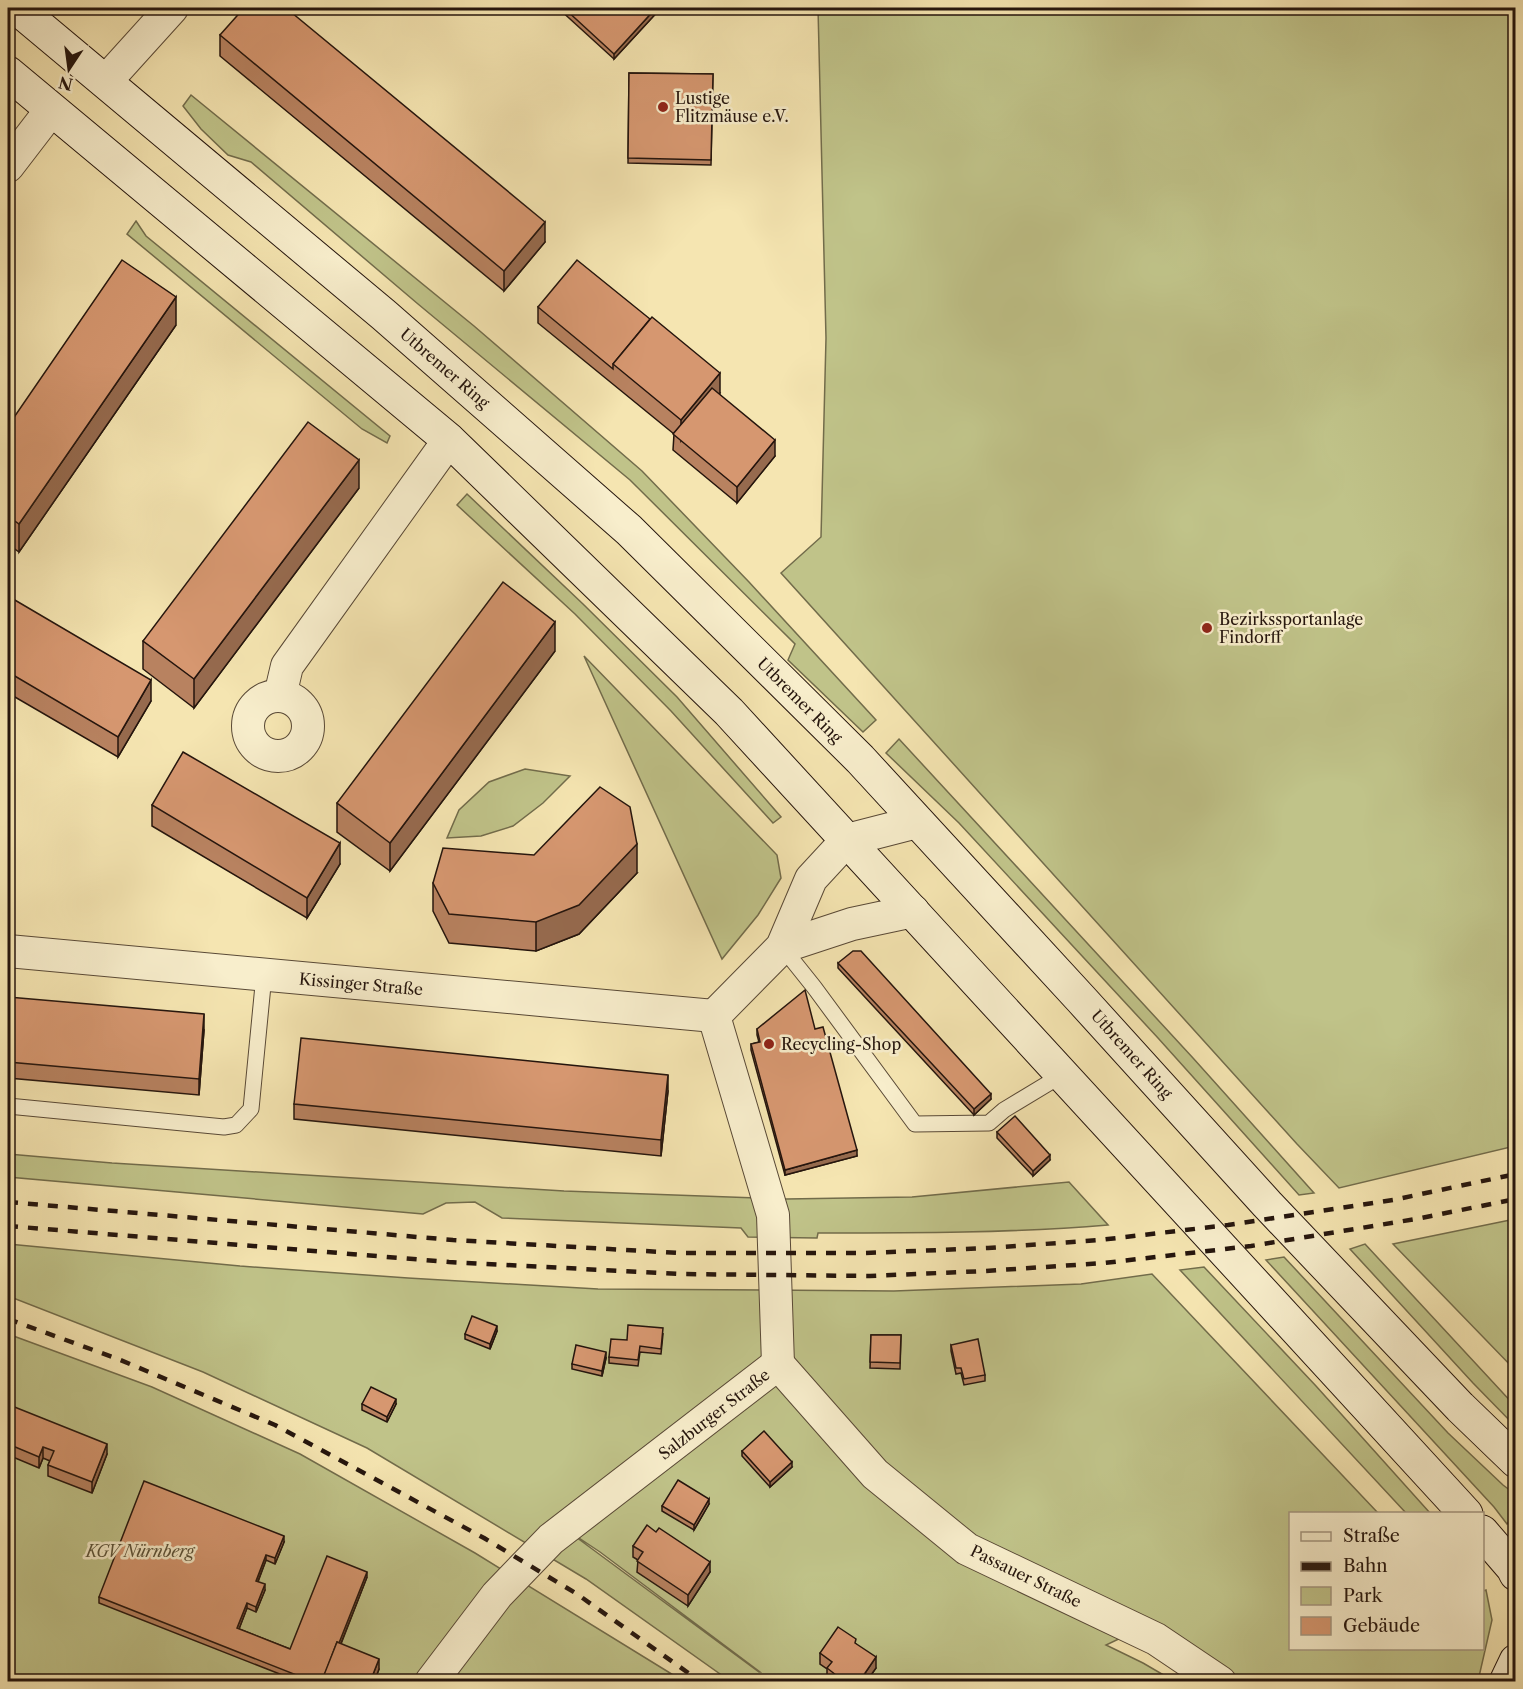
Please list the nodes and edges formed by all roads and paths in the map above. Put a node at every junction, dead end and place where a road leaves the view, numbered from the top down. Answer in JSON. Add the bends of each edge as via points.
{"nodes":[{"id":1,"x":17,"y":8,"type":"edge"},
{"id":2,"x":172,"y":8,"type":"edge"},
{"id":3,"x":8,"y":73,"type":"edge"},
{"id":4,"x":106,"y":81,"type":"junction"},
{"id":5,"x":51,"y":110,"type":"junction"},
{"id":6,"x":8,"y":166,"type":"edge"},
{"id":7,"x":449,"y":440,"type":"junction"},
{"id":8,"x":280,"y":696,"type":"dead end"},
{"id":9,"x":918,"y":822,"type":"junction"},
{"id":10,"x":848,"y":840,"type":"junction"},
{"id":11,"x":913,"y":911,"type":"junction"},
{"id":12,"x":782,"y":947,"type":"junction"},
{"id":13,"x":8,"y":951,"type":"edge"},
{"id":14,"x":264,"y":975,"type":"junction"},
{"id":15,"x":714,"y":1016,"type":"junction"},
{"id":16,"x":1062,"y":1075,"type":"junction"},
{"id":17,"x":8,"y":1106,"type":"edge"},
{"id":18,"x":778,"y":1364,"type":"junction"},
{"id":19,"x":1515,"y":1461,"type":"edge"},
{"id":20,"x":1464,"y":1512,"type":"edge"},
{"id":21,"x":1484,"y":1534,"type":"edge"},
{"id":22,"x":1515,"y":1574,"type":"edge"},
{"id":23,"x":1515,"y":1661,"type":"edge"},
{"id":24,"x":431,"y":1682,"type":"edge"},
{"id":25,"x":1220,"y":1682,"type":"edge"},
{"id":26,"x":1506,"y":1682,"type":"edge"}],
"edges":[{"from":1,"to":4,"type":"main road","name":"Utbremer Ring"},
{"from":2,"to":4,"type":"street"},
{"from":3,"to":5,"type":"main road"},
{"from":4,"to":9,"type":"main road","name":"Utbremer Ring","via":[[384,315],[629,530],[860,759]]},
{"from":5,"to":6,"type":"street"},
{"from":5,"to":7,"type":"main road"},
{"from":7,"to":8,"type":"street","via":[[287,666]]},
{"from":7,"to":10,"type":"main road","via":[[729,712]]},
{"from":9,"to":10,"type":"street"},
{"from":9,"to":19,"type":"main road","name":"Utbremer Ring","via":[[1267,1204]]},
{"from":10,"to":11,"type":"main road"},
{"from":10,"to":12,"type":"street","via":[[812,879]]},
{"from":11,"to":12,"type":"street","via":[[852,924]]},
{"from":11,"to":16,"type":"main road"},
{"from":12,"to":15,"type":"street"},
{"from":12,"to":16,"type":"lane","via":[[915,1124],[989,1123]]},
{"from":13,"to":14,"type":"street","name":"Kissinger Straße"},
{"from":14,"to":15,"type":"street","name":"Kissinger Straße"},
{"from":14,"to":17,"type":"lane","via":[[251,1109],[236,1125]]},
{"from":15,"to":18,"type":"street","name":"Salzburger Straße","via":[[773,1215]]},
{"from":16,"to":20,"type":"main road"},
{"from":18,"to":24,"type":"street","name":"Salzburger Straße","via":[[551,1539],[496,1595]]},
{"from":18,"to":25,"type":"street","name":"Passauer Straße","via":[[875,1474],[967,1549],[1156,1639]]},
{"from":21,"to":22,"type":"main road"},
{"from":23,"to":26,"type":"main road"}]}
